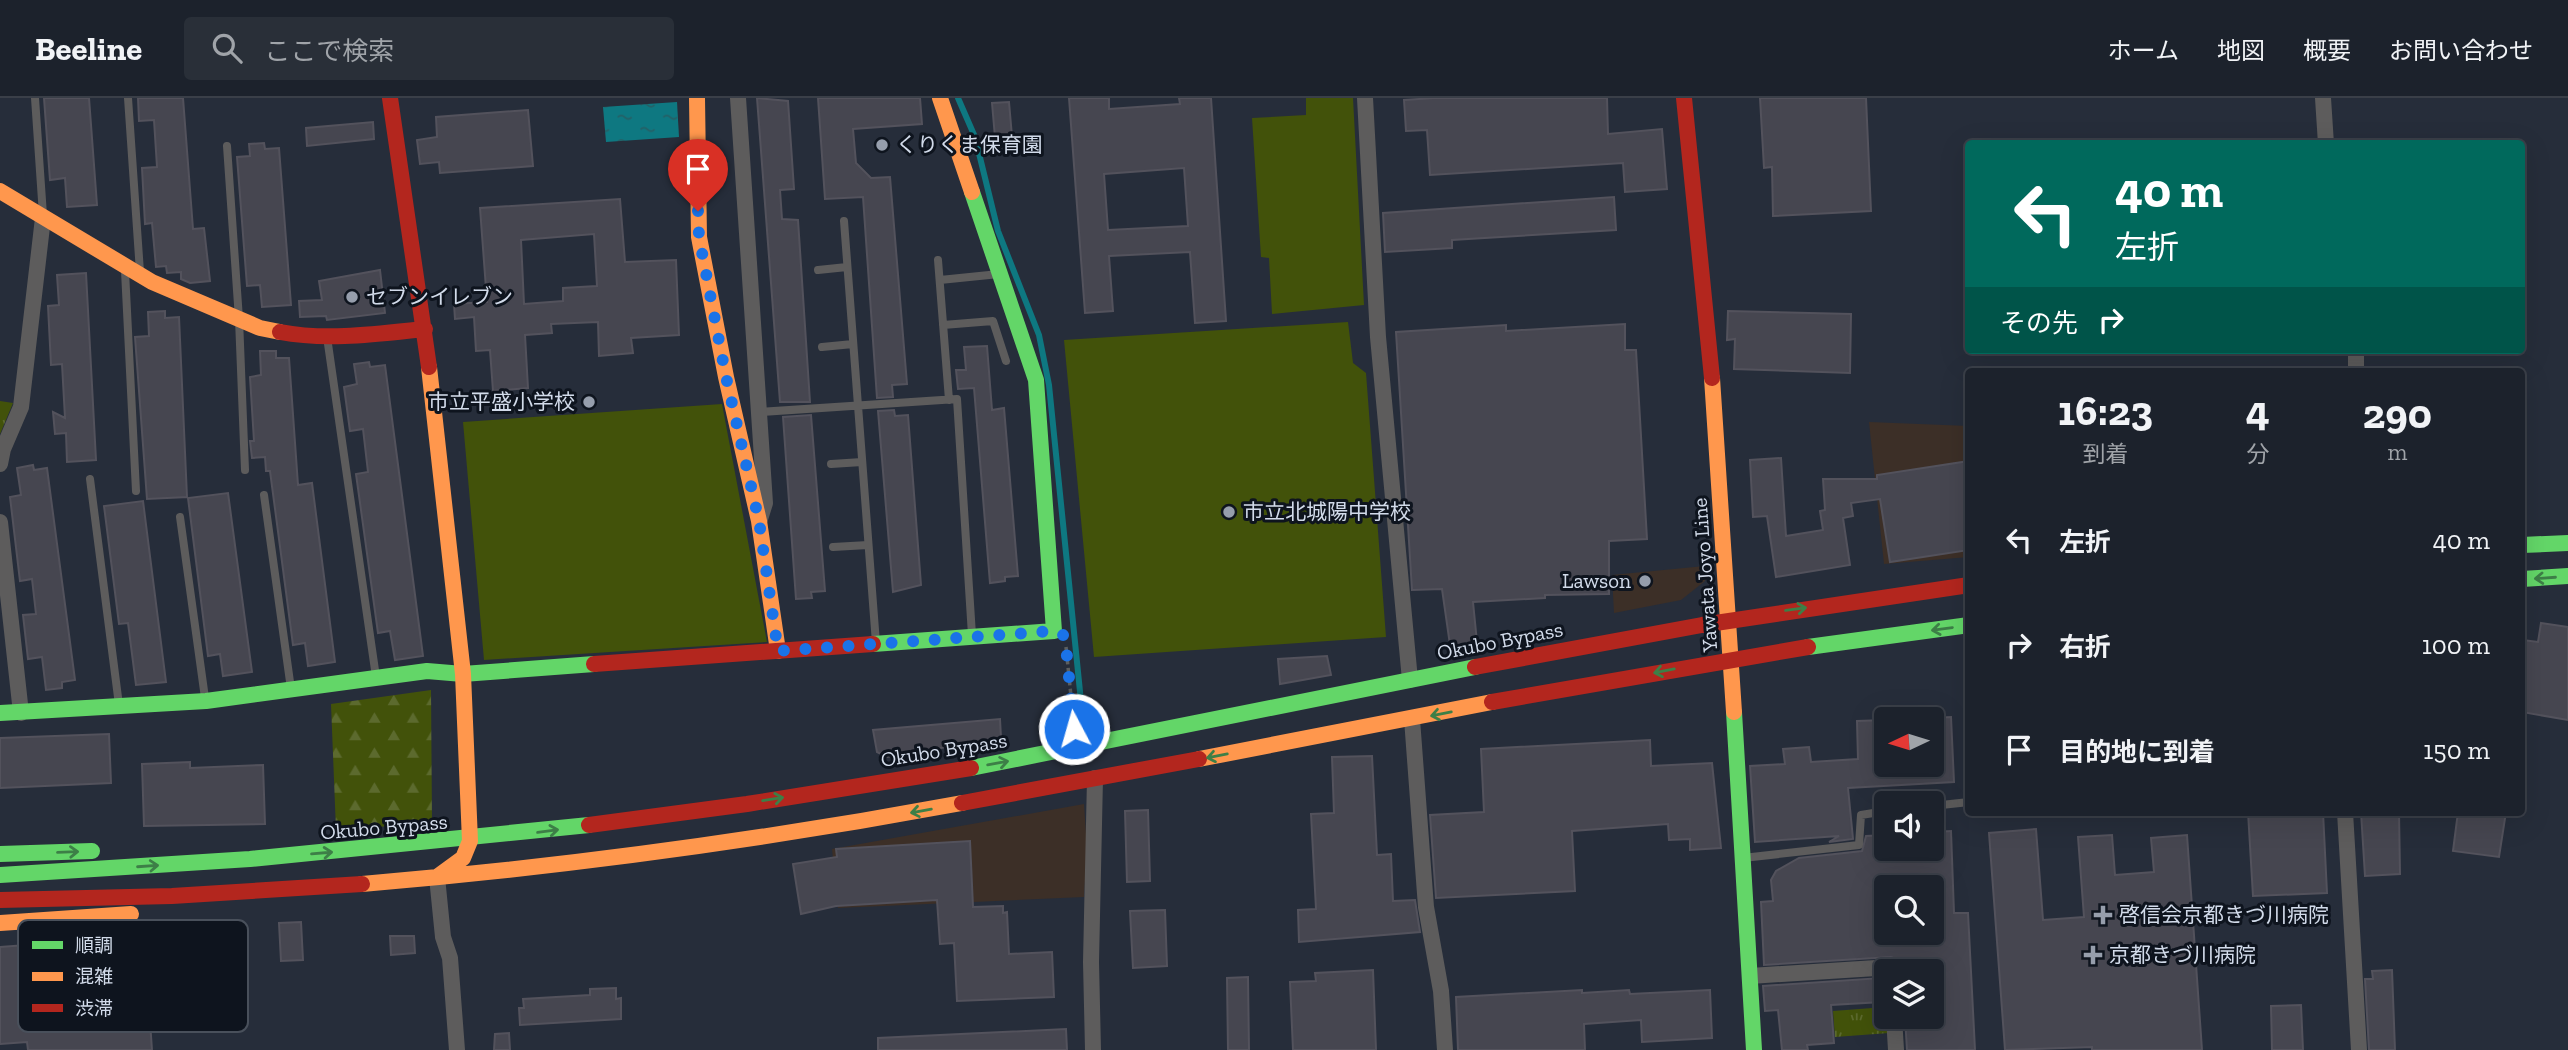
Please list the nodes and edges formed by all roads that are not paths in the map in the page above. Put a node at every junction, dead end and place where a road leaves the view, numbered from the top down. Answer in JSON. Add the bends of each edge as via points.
{"nodes":[{"id":1,"x":35,"y":98,"type":"edge"},
{"id":2,"x":128,"y":98,"type":"edge"},
{"id":3,"x":390,"y":98,"type":"edge"},
{"id":4,"x":697,"y":98,"type":"edge"},
{"id":5,"x":738,"y":98,"type":"edge"},
{"id":6,"x":940,"y":98,"type":"edge"},
{"id":7,"x":1365,"y":98,"type":"edge"},
{"id":8,"x":1684,"y":98,"type":"edge"},
{"id":9,"x":2323,"y":98,"type":"edge"},
{"id":10,"x":2326,"y":140,"type":"edge"},
{"id":11,"x":227,"y":146,"type":"dead end"},
{"id":12,"x":0,"y":191,"type":"edge"},
{"id":13,"x":43,"y":218,"type":"junction"},
{"id":14,"x":844,"y":221,"type":"dead end"},
{"id":15,"x":938,"y":260,"type":"dead end"},
{"id":16,"x":125,"y":267,"type":"junction"},
{"id":17,"x":847,"y":267,"type":"junction"},
{"id":18,"x":817,"y":270,"type":"dead end"},
{"id":19,"x":999,"y":274,"type":"junction"},
{"id":20,"x":140,"y":275,"type":"junction"},
{"id":21,"x":940,"y":280,"type":"junction"},
{"id":22,"x":239,"y":319,"type":"junction"},
{"id":23,"x":943,"y":325,"type":"junction"},
{"id":24,"x":425,"y":329,"type":"junction"},
{"id":25,"x":327,"y":335,"type":"junction"},
{"id":26,"x":853,"y":344,"type":"junction"},
{"id":27,"x":822,"y":347,"type":"dead end"},
{"id":28,"x":1006,"y":361,"type":"dead end"},
{"id":29,"x":948,"y":400,"type":"junction"},
{"id":30,"x":858,"y":406,"type":"junction"},
{"id":31,"x":760,"y":412,"type":"junction"},
{"id":32,"x":862,"y":462,"type":"junction"},
{"id":33,"x":0,"y":464,"type":"edge"},
{"id":34,"x":831,"y":464,"type":"dead end"},
{"id":35,"x":245,"y":470,"type":"dead end"},
{"id":36,"x":90,"y":479,"type":"dead end"},
{"id":37,"x":136,"y":491,"type":"dead end"},
{"id":38,"x":264,"y":495,"type":"dead end"},
{"id":39,"x":180,"y":517,"type":"dead end"},
{"id":40,"x":759,"y":521,"type":"junction"},
{"id":41,"x":0,"y":523,"type":"edge"},
{"id":42,"x":2568,"y":543,"type":"edge"},
{"id":43,"x":868,"y":545,"type":"junction"},
{"id":44,"x":2525,"y":545,"type":"edge"},
{"id":45,"x":833,"y":547,"type":"dead end"},
{"id":46,"x":2568,"y":576,"type":"edge"},
{"id":47,"x":2525,"y":579,"type":"edge"},
{"id":48,"x":1965,"y":586,"type":"edge"},
{"id":49,"x":1729,"y":619,"type":"junction"},
{"id":50,"x":1965,"y":626,"type":"edge"},
{"id":51,"x":972,"y":637,"type":"junction"},
{"id":52,"x":876,"y":644,"type":"junction"},
{"id":53,"x":778,"y":651,"type":"junction"},
{"id":54,"x":1731,"y":659,"type":"junction"},
{"id":55,"x":463,"y":674,"type":"junction"},
{"id":56,"x":376,"y":677,"type":"junction"},
{"id":57,"x":1410,"y":680,"type":"junction"},
{"id":58,"x":291,"y":690,"type":"junction"},
{"id":59,"x":206,"y":701,"type":"junction"},
{"id":60,"x":120,"y":707,"type":"junction"},
{"id":61,"x":0,"y":713,"type":"edge"},
{"id":62,"x":21,"y":713,"type":"junction"},
{"id":63,"x":1412,"y":719,"type":"junction"},
{"id":64,"x":1096,"y":778,"type":"junction"},
{"id":65,"x":1965,"y":802,"type":"edge"},
{"id":66,"x":1944,"y":805,"type":"edge"},
{"id":67,"x":1874,"y":813,"type":"edge"},
{"id":68,"x":2345,"y":816,"type":"edge"},
{"id":69,"x":470,"y":841,"type":"junction"},
{"id":70,"x":166,"y":847,"type":"dead end"},
{"id":71,"x":112,"y":850,"type":"dead end"},
{"id":72,"x":0,"y":854,"type":"edge"},
{"id":73,"x":1743,"y":858,"type":"junction"},
{"id":74,"x":254,"y":859,"type":"junction"},
{"id":75,"x":3,"y":875,"type":"edge"},
{"id":76,"x":438,"y":877,"type":"junction"},
{"id":77,"x":251,"y":892,"type":"junction"},
{"id":78,"x":4,"y":900,"type":"edge"},
{"id":79,"x":42,"y":920,"type":"edge"},
{"id":80,"x":18,"y":922,"type":"edge"},
{"id":81,"x":0,"y":923,"type":"edge"},
{"id":82,"x":1874,"y":968,"type":"edge"},
{"id":83,"x":1750,"y":976,"type":"junction"},
{"id":84,"x":1895,"y":1029,"type":"edge"},
{"id":85,"x":457,"y":1050,"type":"edge"},
{"id":86,"x":1093,"y":1050,"type":"edge"},
{"id":87,"x":1445,"y":1050,"type":"edge"},
{"id":88,"x":1754,"y":1050,"type":"edge"},
{"id":89,"x":1896,"y":1050,"type":"edge"},
{"id":90,"x":2359,"y":1050,"type":"edge"}],
"edges":[{"from":1,"to":13,"type":"lane"},
{"from":2,"to":20,"type":"lane"},
{"from":3,"to":24,"type":"main road"},
{"from":4,"to":40,"type":"main road","via":[[699,237]]},
{"from":5,"to":31,"type":"street"},
{"from":6,"to":19,"type":"main road"},
{"from":7,"to":57,"type":"street","via":[[1378,337]]},
{"from":8,"to":49,"type":"main road","name":"Yawata Joyo Line","via":[[1718,442]]},
{"from":9,"to":10,"type":"street"},
{"from":11,"to":22,"type":"lane"},
{"from":12,"to":13,"type":"main road"},
{"from":13,"to":16,"type":"main road"},
{"from":13,"to":33,"type":"street","via":[[22,407]]},
{"from":14,"to":17,"type":"lane"},
{"from":15,"to":21,"type":"lane"},
{"from":16,"to":20,"type":"main road"},
{"from":16,"to":37,"type":"lane"},
{"from":17,"to":18,"type":"lane"},
{"from":17,"to":26,"type":"lane"},
{"from":19,"to":21,"type":"lane"},
{"from":19,"to":51,"type":"main road","via":[[1036,380],[1054,631]]},
{"from":20,"to":22,"type":"main road"},
{"from":21,"to":23,"type":"lane"},
{"from":22,"to":25,"type":"main road","via":[[300,336]]},
{"from":22,"to":35,"type":"lane"},
{"from":23,"to":28,"type":"lane","via":[[993,321]]},
{"from":23,"to":29,"type":"lane"},
{"from":24,"to":25,"type":"main road"},
{"from":24,"to":55,"type":"main road"},
{"from":25,"to":56,"type":"lane"},
{"from":26,"to":27,"type":"lane"},
{"from":26,"to":30,"type":"lane"},
{"from":29,"to":30,"type":"lane"},
{"from":29,"to":51,"type":"lane","via":[[957,399]]},
{"from":30,"to":31,"type":"lane"},
{"from":30,"to":32,"type":"lane"},
{"from":31,"to":40,"type":"street","via":[[765,503]]},
{"from":32,"to":34,"type":"lane"},
{"from":32,"to":43,"type":"lane"},
{"from":36,"to":60,"type":"lane"},
{"from":38,"to":58,"type":"lane"},
{"from":39,"to":59,"type":"lane"},
{"from":40,"to":53,"type":"main road"},
{"from":41,"to":62,"type":"street"},
{"from":42,"to":44,"type":"main road"},
{"from":43,"to":45,"type":"lane"},
{"from":43,"to":52,"type":"lane"},
{"from":46,"to":47,"type":"main road","one_way":true},
{"from":49,"to":48,"type":"main road","name":"Okubo Bypass","one_way":true},
{"from":49,"to":54,"type":"main road","name":"Yawata Joyo Line"},
{"from":49,"to":57,"type":"main road","name":"Okubo Bypass"},
{"from":50,"to":54,"type":"main road","one_way":true},
{"from":51,"to":52,"type":"main road"},
{"from":52,"to":53,"type":"main road"},
{"from":53,"to":55,"type":"main road"},
{"from":54,"to":63,"type":"main road","one_way":true},
{"from":54,"to":73,"type":"main road","name":"Yawata Joyo Line"},
{"from":55,"to":56,"type":"main road","via":[[427,671]]},
{"from":55,"to":69,"type":"main road"},
{"from":56,"to":58,"type":"main road"},
{"from":69,"to":57,"type":"main road","name":"Okubo Bypass","one_way":true,"via":[[997,764]]},
{"from":58,"to":59,"type":"main road"},
{"from":59,"to":60,"type":"main road"},
{"from":60,"to":62,"type":"main road"},
{"from":61,"to":62,"type":"main road"},
{"from":63,"to":64,"type":"main road","one_way":true},
{"from":63,"to":87,"type":"street","via":[[1426,907],[1441,991]]},
{"from":64,"to":76,"type":"main road","one_way":true,"via":[[691,848]]},
{"from":64,"to":86,"type":"street","via":[[1090,962]]},
{"from":65,"to":66,"type":"lane"},
{"from":67,"to":73,"type":"lane","via":[[1861,815],[1860,845]]},
{"from":68,"to":90,"type":"street"},
{"from":74,"to":69,"type":"main road","name":"Okubo Bypass","one_way":true},
{"from":69,"to":76,"type":"main road","via":[[463,858]]},
{"from":70,"to":74,"type":"main road"},
{"from":72,"to":71,"type":"main road","one_way":true},
{"from":73,"to":83,"type":"main road","name":"Yawata Joyo Line"},
{"from":75,"to":74,"type":"main road","name":"Okubo Bypass","one_way":true},
{"from":76,"to":77,"type":"main road"},
{"from":76,"to":85,"type":"street"},
{"from":77,"to":78,"type":"main road"},
{"from":77,"to":79,"type":"main road","via":[[167,911]]},
{"from":80,"to":81,"type":"main road"},
{"from":82,"to":83,"type":"street"},
{"from":83,"to":88,"type":"main road","name":"Yawata Joyo Line"},
{"from":84,"to":89,"type":"street"}]}
